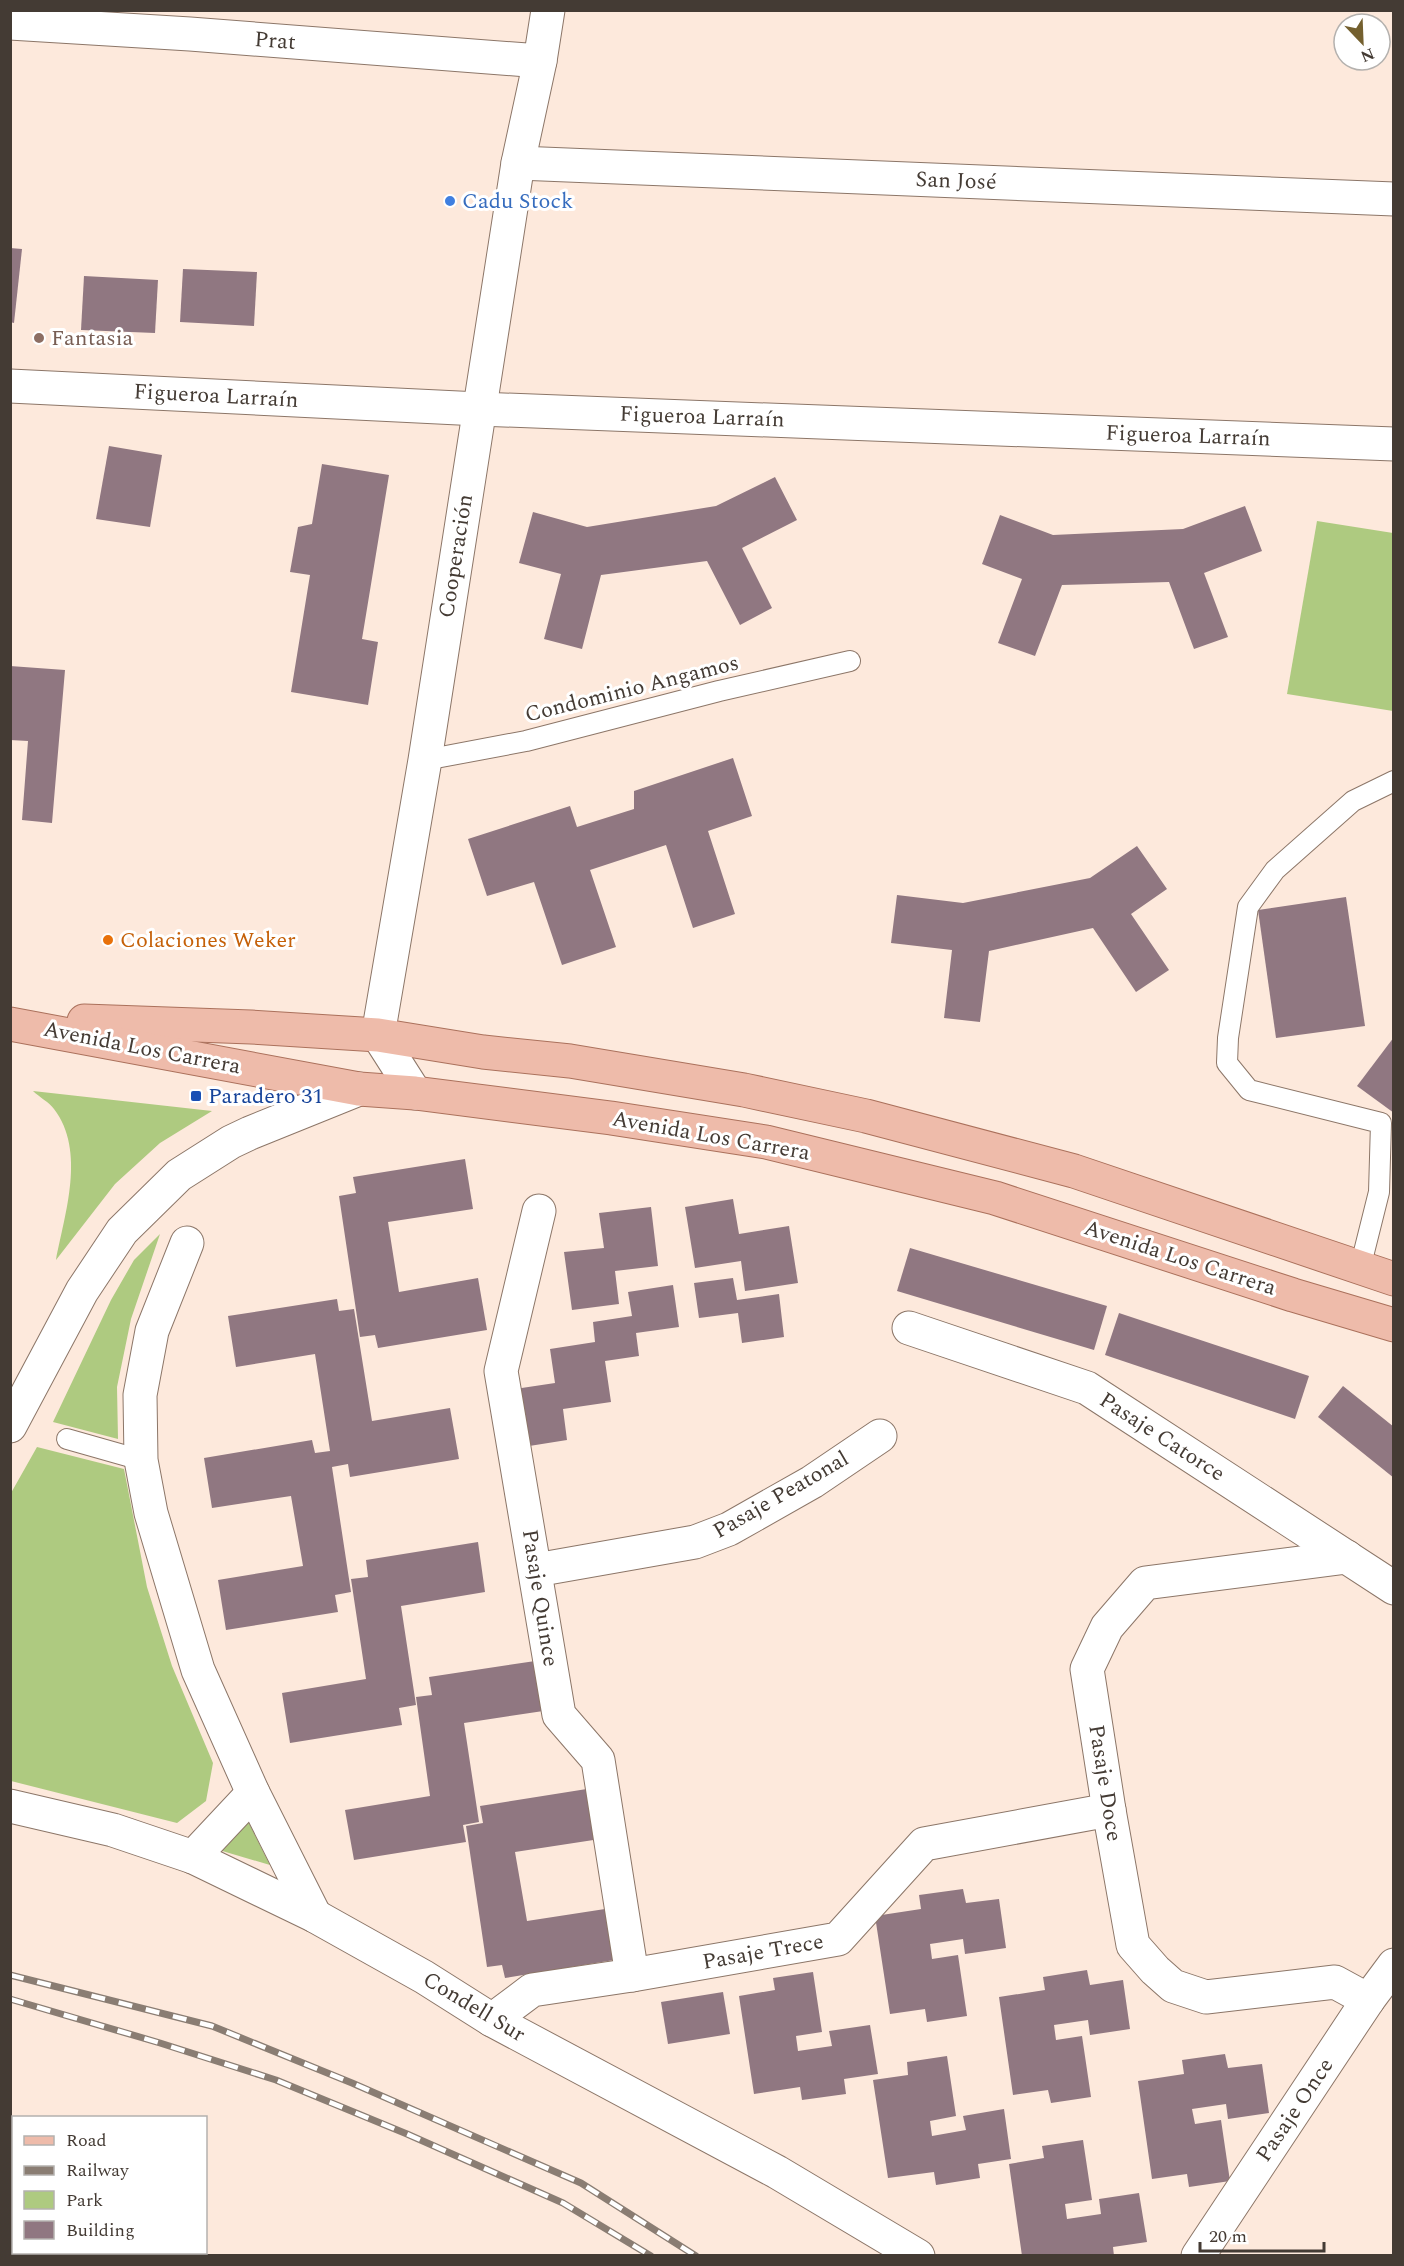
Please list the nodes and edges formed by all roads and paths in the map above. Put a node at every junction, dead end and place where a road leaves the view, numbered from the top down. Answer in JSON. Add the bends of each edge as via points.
{"nodes":[{"id":1,"x":548,"y":10,"type":"edge"},
{"id":2,"x":10,"y":24,"type":"edge"},
{"id":3,"x":540,"y":62,"type":"junction"},
{"id":4,"x":518,"y":164,"type":"junction"},
{"id":5,"x":1394,"y":199,"type":"edge"},
{"id":6,"x":10,"y":386,"type":"edge"},
{"id":7,"x":479,"y":409,"type":"junction"},
{"id":8,"x":1394,"y":444,"type":"edge"},
{"id":9,"x":850,"y":661,"type":"dead end"},
{"id":10,"x":425,"y":760,"type":"junction"},
{"id":11,"x":1394,"y":781,"type":"edge"},
{"id":12,"x":10,"y":1018,"type":"edge"},
{"id":13,"x":10,"y":1024,"type":"edge"},
{"id":14,"x":378,"y":1035,"type":"junction"},
{"id":15,"x":359,"y":1089,"type":"junction"},
{"id":16,"x":414,"y":1093,"type":"junction"},
{"id":17,"x":539,"y":1212,"type":"dead end"},
{"id":18,"x":187,"y":1243,"type":"dead end"},
{"id":19,"x":1360,"y":1268,"type":"junction"},
{"id":20,"x":1394,"y":1279,"type":"edge"},
{"id":21,"x":1394,"y":1325,"type":"edge"},
{"id":22,"x":909,"y":1328,"type":"dead end"},
{"id":23,"x":10,"y":1426,"type":"edge"},
{"id":24,"x":880,"y":1436,"type":"dead end"},
{"id":25,"x":67,"y":1438,"type":"dead end"},
{"id":26,"x":141,"y":1460,"type":"junction"},
{"id":27,"x":1347,"y":1557,"type":"junction"},
{"id":28,"x":536,"y":1570,"type":"junction"},
{"id":29,"x":1394,"y":1588,"type":"edge"},
{"id":30,"x":253,"y":1793,"type":"junction"},
{"id":31,"x":10,"y":1806,"type":"edge"},
{"id":32,"x":1109,"y":1810,"type":"junction"},
{"id":33,"x":193,"y":1857,"type":"junction"},
{"id":34,"x":315,"y":1916,"type":"junction"},
{"id":35,"x":1394,"y":1965,"type":"edge"},
{"id":36,"x":632,"y":1975,"type":"junction"},
{"id":37,"x":1368,"y":2000,"type":"junction"},
{"id":38,"x":492,"y":2020,"type":"junction"},
{"id":39,"x":918,"y":2256,"type":"edge"},
{"id":40,"x":1198,"y":2256,"type":"edge"}],
"edges":[{"from":1,"to":3,"type":"street","name":"Cooperación"},
{"from":2,"to":3,"type":"street","name":"Prat"},
{"from":3,"to":4,"type":"street","name":"Cooperación"},
{"from":4,"to":5,"type":"street","name":"San José"},
{"from":4,"to":7,"type":"street","name":"Cooperación"},
{"from":6,"to":7,"type":"street","name":"Figueroa Larraín"},
{"from":7,"to":8,"type":"street","name":"Figueroa Larraín"},
{"from":7,"to":10,"type":"street","name":"Cooperación"},
{"from":9,"to":10,"type":"lane","name":"Condominio Angamos","via":[[526,741]]},
{"from":10,"to":14,"type":"street","name":"Cooperación"},
{"from":11,"to":19,"type":"lane","via":[[1353,801],[1275,870],[1248,908],[1228,1038],[1227,1063],[1250,1089],[1381,1123],[1379,1192]]},
{"from":12,"to":14,"type":"main road","name":"Avenida Los Carrera"},
{"from":13,"to":15,"type":"main road","name":"Avenida Los Carrera"},
{"from":14,"to":16,"type":"street"},
{"from":14,"to":19,"type":"main road","name":"Avenida Los Carrera","via":[[642,1072],[866,1116],[1074,1171]]},
{"from":15,"to":16,"type":"main road","name":"Avenida Los Carrera"},
{"from":15,"to":23,"type":"street","via":[[250,1133],[179,1175],[123,1231],[82,1291]]},
{"from":16,"to":21,"type":"main road","name":"Avenida Los Carrera","via":[[766,1142],[995,1198]]},
{"from":17,"to":28,"type":"street","name":"Pasaje Quince","via":[[501,1371]]},
{"from":18,"to":26,"type":"street","via":[[152,1331],[140,1395]]},
{"from":19,"to":20,"type":"main road","name":"Avenida Los Carrera"},
{"from":22,"to":27,"type":"street","name":"Pasaje Catorce","via":[[1087,1388]]},
{"from":24,"to":28,"type":"street","name":"Pasaje Peatonal","via":[[812,1482],[729,1529],[695,1542]]},
{"from":25,"to":26,"type":"lane"},
{"from":26,"to":30,"type":"street","via":[[151,1513],[198,1670]]},
{"from":27,"to":29,"type":"street","name":"Pasaje Catorce"},
{"from":27,"to":32,"type":"street","name":"Pasaje Doce","via":[[1145,1583],[1107,1627],[1087,1669]]},
{"from":28,"to":36,"type":"street","name":"Pasaje Quince","via":[[559,1715],[598,1760]]},
{"from":30,"to":33,"type":"street"},
{"from":30,"to":34,"type":"street"},
{"from":31,"to":33,"type":"street","name":"Condell Sur","via":[[113,1830]]},
{"from":32,"to":36,"type":"street","name":"Pasaje Trece","via":[[924,1844],[838,1939]]},
{"from":32,"to":37,"type":"street","name":"Pasaje Doce","via":[[1133,1945],[1173,1986],[1206,1997],[1335,1982]]},
{"from":33,"to":34,"type":"street","name":"Condell Sur"},
{"from":34,"to":38,"type":"street","name":"Condell Sur"},
{"from":35,"to":37,"type":"street","name":"Pasaje Once"},
{"from":36,"to":38,"type":"street","name":"Pasaje Trece","via":[[532,1990]]},
{"from":37,"to":40,"type":"street","name":"Pasaje Once"},
{"from":38,"to":39,"type":"street","name":"Condell Sur","via":[[777,2172]]}]}
